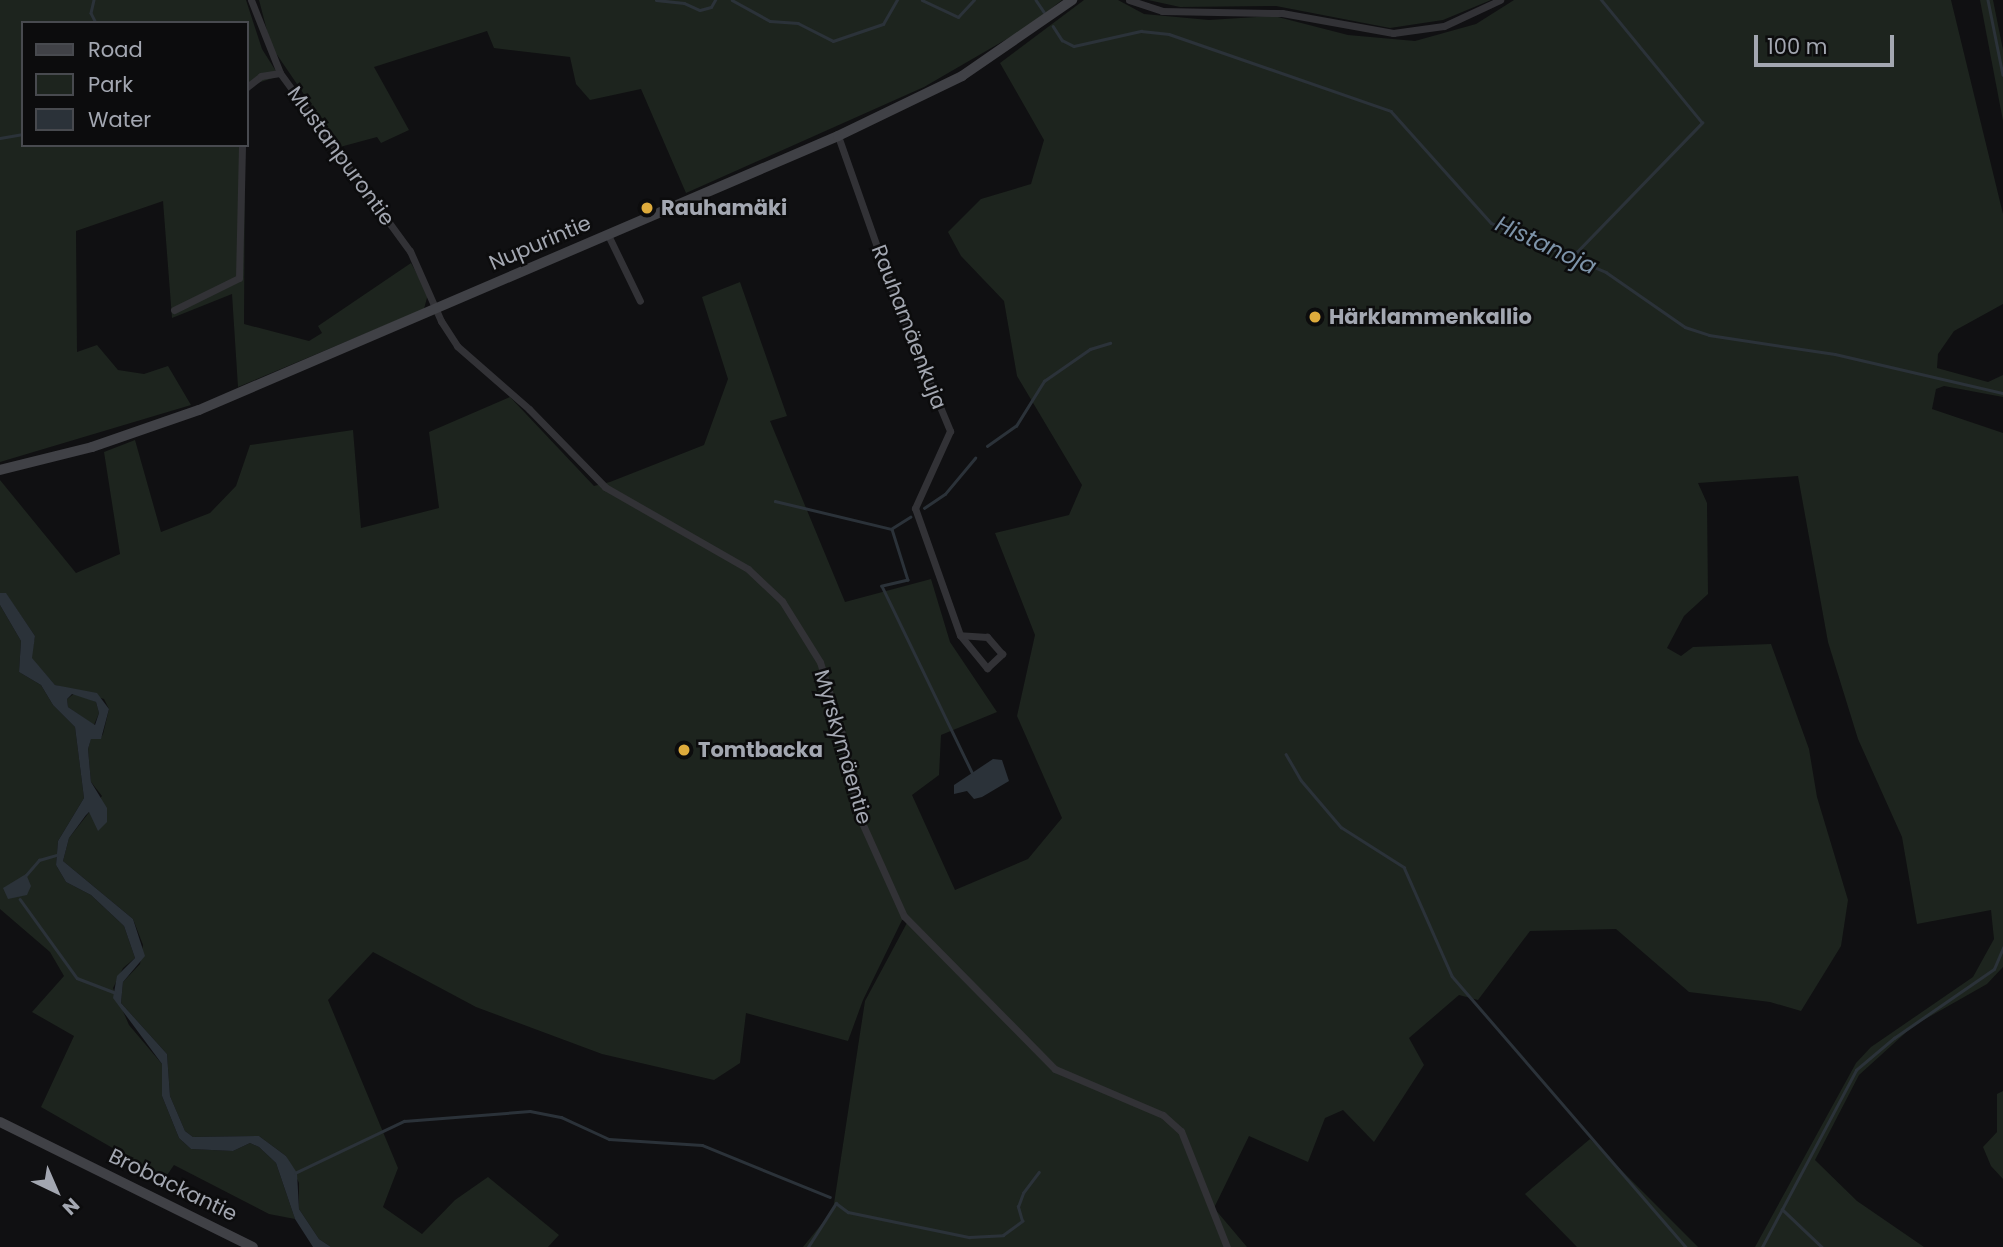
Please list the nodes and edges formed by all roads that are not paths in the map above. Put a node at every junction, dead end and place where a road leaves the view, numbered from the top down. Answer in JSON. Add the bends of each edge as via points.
{"nodes":[{"id":1,"x":251,"y":0,"type":"edge"},
{"id":2,"x":1072,"y":0,"type":"edge"},
{"id":3,"x":1129,"y":0,"type":"edge"},
{"id":4,"x":1500,"y":0,"type":"edge"},
{"id":5,"x":280,"y":73,"type":"junction"},
{"id":6,"x":248,"y":86,"type":"edge"},
{"id":7,"x":838,"y":135,"type":"junction"},
{"id":8,"x":242,"y":147,"type":"edge"},
{"id":9,"x":608,"y":235,"type":"junction"},
{"id":10,"x":640,"y":302,"type":"dead end"},
{"id":11,"x":436,"y":309,"type":"junction"},
{"id":12,"x":174,"y":310,"type":"dead end"},
{"id":13,"x":0,"y":470,"type":"edge"},
{"id":14,"x":960,"y":635,"type":"junction"},
{"id":15,"x":0,"y":1122,"type":"edge"},
{"id":16,"x":253,"y":1247,"type":"edge"},
{"id":17,"x":1227,"y":1247,"type":"edge"}],
"edges":[{"from":1,"to":5,"type":"street","name":"Mustanpurontie"},
{"from":2,"to":7,"type":"main road","name":"Nupurintie","via":[[962,76]]},
{"from":3,"to":4,"type":"street","via":[[1170,12],[1282,13],[1393,33],[1444,26]]},
{"from":5,"to":6,"type":"street","via":[[261,76]]},
{"from":5,"to":11,"type":"street","name":"Mustanpurontie","via":[[410,251]]},
{"from":7,"to":9,"type":"main road","name":"Nupurintie"},
{"from":7,"to":14,"type":"street","name":"Rauhamäenkuja","via":[[896,301],[950,431],[915,508]]},
{"from":8,"to":12,"type":"street","via":[[239,278]]},
{"from":9,"to":10,"type":"street"},
{"from":9,"to":11,"type":"main road","name":"Nupurintie"},
{"from":11,"to":13,"type":"main road","name":"Nupurintie","via":[[153,427]]},
{"from":11,"to":17,"type":"street","name":"Myrskymäentie","via":[[457,346],[529,409],[605,487],[748,569],[782,601],[820,662],[843,737],[859,816],[904,916],[1055,1069],[1163,1115],[1181,1131]]},
{"from":14,"to":14,"type":"street","name":"Rauhamäenkuja","via":[[987,668],[1002,654],[987,637]]},
{"from":15,"to":16,"type":"main road","name":"Brobackantie"}]}
